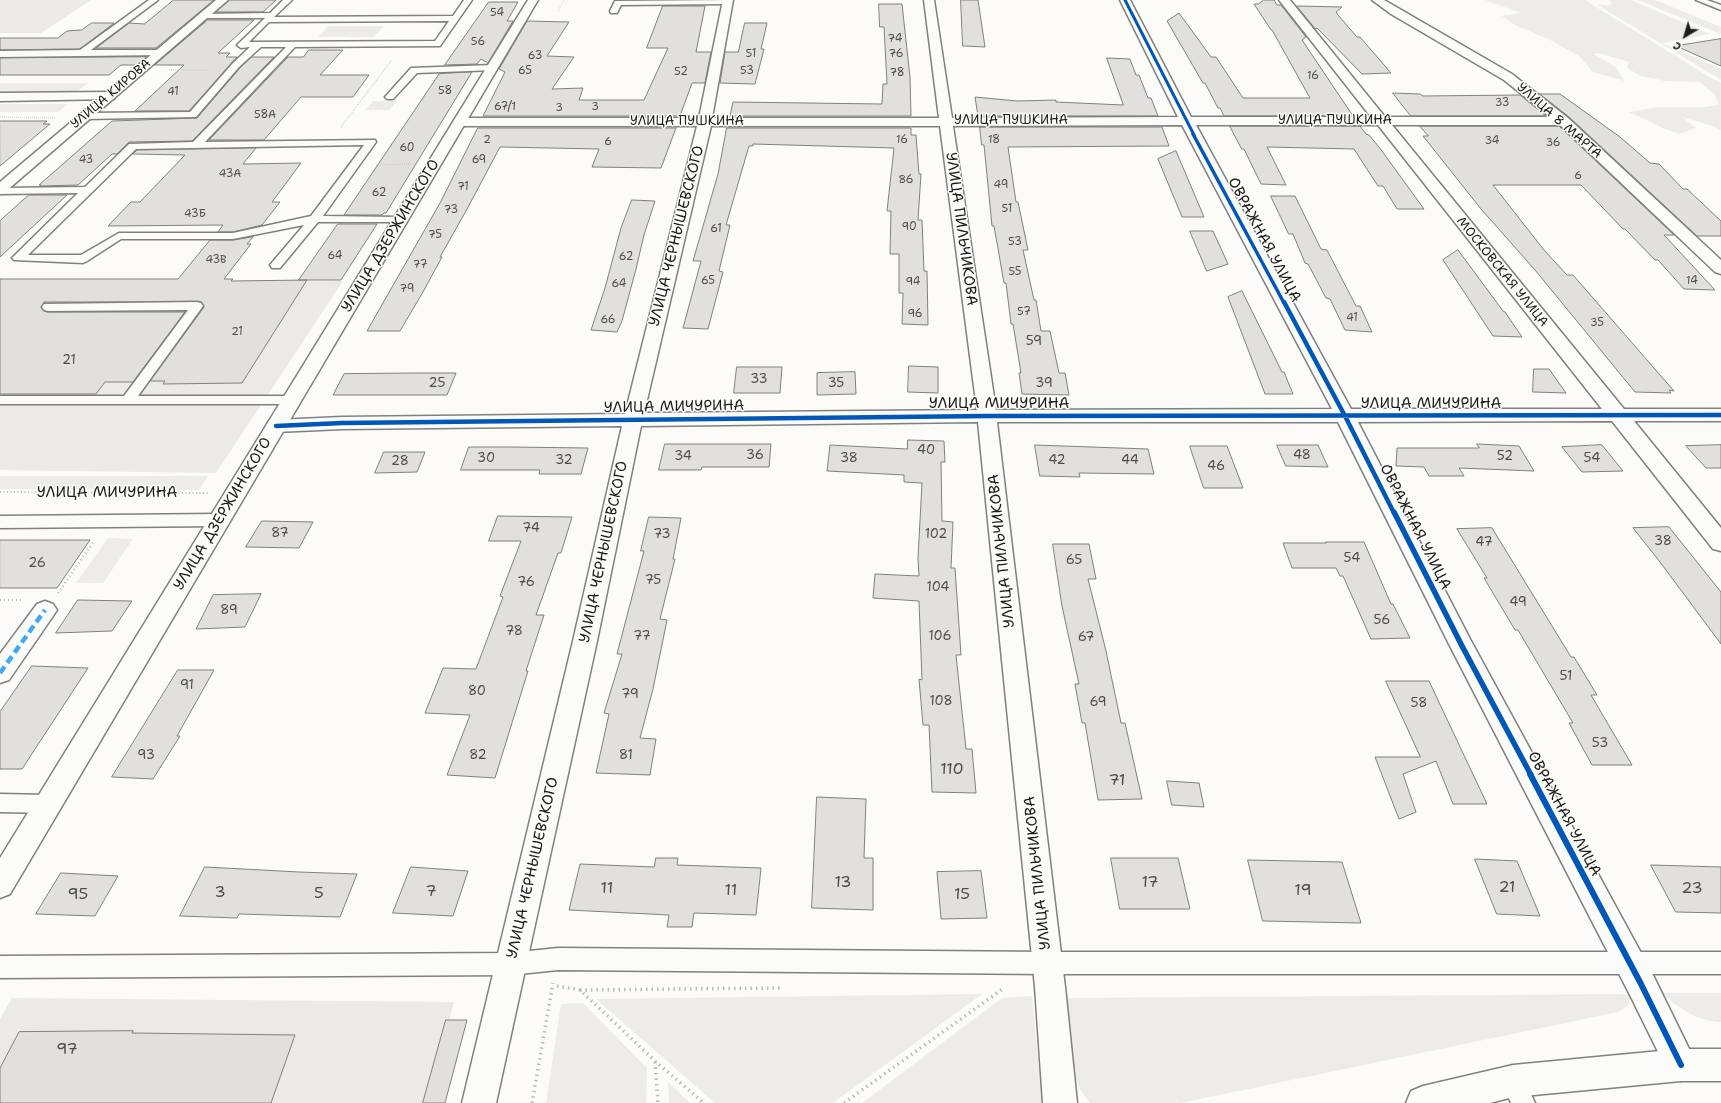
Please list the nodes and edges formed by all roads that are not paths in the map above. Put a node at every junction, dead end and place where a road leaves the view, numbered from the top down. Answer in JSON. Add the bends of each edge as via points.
{"nodes":[{"id":1,"x":154,"y":0,"type":"edge"},
{"id":2,"x":223,"y":0,"type":"edge"},
{"id":3,"x":288,"y":0,"type":"edge"},
{"id":4,"x":468,"y":0,"type":"edge"},
{"id":5,"x":533,"y":0,"type":"edge"},
{"id":6,"x":929,"y":0,"type":"edge"},
{"id":7,"x":1125,"y":0,"type":"edge"},
{"id":8,"x":1284,"y":0,"type":"edge"},
{"id":9,"x":1378,"y":0,"type":"edge"},
{"id":10,"x":1700,"y":0,"type":"edge"},
{"id":11,"x":728,"y":1,"type":"edge"},
{"id":12,"x":1721,"y":8,"type":"edge"},
{"id":13,"x":614,"y":11,"type":"dead end"},
{"id":14,"x":204,"y":16,"type":"junction"},
{"id":15,"x":270,"y":18,"type":"junction"},
{"id":16,"x":455,"y":18,"type":"junction"},
{"id":17,"x":293,"y":44,"type":"junction"},
{"id":18,"x":258,"y":45,"type":"junction"},
{"id":19,"x":161,"y":52,"type":"junction"},
{"id":20,"x":82,"y":53,"type":"junction"},
{"id":21,"x":0,"y":54,"type":"edge"},
{"id":22,"x":492,"y":68,"type":"junction"},
{"id":23,"x":109,"y":96,"type":"junction"},
{"id":24,"x":0,"y":97,"type":"edge"},
{"id":25,"x":390,"y":97,"type":"dead end"},
{"id":26,"x":86,"y":116,"type":"junction"},
{"id":27,"x":1186,"y":120,"type":"junction"},
{"id":28,"x":945,"y":121,"type":"junction"},
{"id":29,"x":1380,"y":121,"type":"junction"},
{"id":30,"x":1563,"y":121,"type":"junction"},
{"id":31,"x":460,"y":122,"type":"junction"},
{"id":32,"x":705,"y":122,"type":"junction"},
{"id":33,"x":196,"y":145,"type":"junction"},
{"id":34,"x":0,"y":190,"type":"edge"},
{"id":35,"x":88,"y":190,"type":"junction"},
{"id":36,"x":315,"y":219,"type":"junction"},
{"id":37,"x":400,"y":220,"type":"junction"},
{"id":38,"x":276,"y":265,"type":"dead end"},
{"id":39,"x":1721,"y":269,"type":"edge"},
{"id":40,"x":48,"y":307,"type":"dead end"},
{"id":41,"x":0,"y":400,"type":"edge"},
{"id":42,"x":128,"y":400,"type":"junction"},
{"id":43,"x":292,"y":400,"type":"junction"},
{"id":44,"x":1618,"y":415,"type":"junction"},
{"id":45,"x":1721,"y":415,"type":"edge"},
{"id":46,"x":987,"y":416,"type":"junction"},
{"id":47,"x":1345,"y":416,"type":"junction"},
{"id":48,"x":633,"y":419,"type":"junction"},
{"id":49,"x":276,"y":426,"type":"junction"},
{"id":50,"x":219,"y":520,"type":"junction"},
{"id":51,"x":0,"y":522,"type":"edge"},
{"id":52,"x":1721,"y":543,"type":"edge"},
{"id":53,"x":45,"y":610,"type":"road end"},
{"id":54,"x":0,"y":673,"type":"edge"},
{"id":55,"x":0,"y":803,"type":"edge"},
{"id":56,"x":48,"y":804,"type":"junction"},
{"id":57,"x":0,"y":884,"type":"edge"},
{"id":58,"x":1048,"y":963,"type":"junction"},
{"id":59,"x":1721,"y":963,"type":"edge"},
{"id":60,"x":1629,"y":964,"type":"junction"},
{"id":61,"x":0,"y":967,"type":"edge"},
{"id":62,"x":508,"y":973,"type":"junction"},
{"id":63,"x":1681,"y":1065,"type":"junction"},
{"id":64,"x":1721,"y":1065,"type":"edge"},
{"id":65,"x":1518,"y":1092,"type":"edge"},
{"id":66,"x":479,"y":1103,"type":"edge"},
{"id":67,"x":1060,"y":1103,"type":"edge"},
{"id":68,"x":1423,"y":1103,"type":"edge"}],
"edges":[{"from":1,"to":20,"type":"lane"},
{"from":2,"to":14,"type":"street","name":"УЛИЦА КИРОВА"},
{"from":3,"to":15,"type":"lane"},
{"from":4,"to":16,"type":"lane"},
{"from":5,"to":22,"type":"street","name":"УЛИЦА ДЗЕРЖИНСКОГО"},
{"from":6,"to":28,"type":"street","name":"УЛИЦА ПИЛЬЧИКОВА"},
{"from":7,"to":27,"type":"street","name":"ОВРАЖНАЯ УЛИЦА"},
{"from":8,"to":29,"type":"street","name":"МОСКОВСКАЯ УЛИЦА"},
{"from":9,"to":30,"type":"street","name":"УЛИЦА 8 МАРТА","via":[[1508,78]]},
{"from":10,"to":12,"type":"lane"},
{"from":11,"to":13,"type":"lane","via":[[618,3]]},
{"from":11,"to":32,"type":"street","name":"УЛИЦА ЧЕРНЫШЕВСКОГО"},
{"from":14,"to":15,"type":"lane"},
{"from":14,"to":19,"type":"street","name":"УЛИЦА КИРОВА"},
{"from":15,"to":16,"type":"lane"},
{"from":15,"to":18,"type":"lane","via":[[241,45]]},
{"from":16,"to":17,"type":"lane","via":[[437,44]]},
{"from":17,"to":18,"type":"lane"},
{"from":17,"to":33,"type":"lane"},
{"from":18,"to":26,"type":"lane","via":[[236,65],[193,115]]},
{"from":19,"to":20,"type":"lane"},
{"from":19,"to":23,"type":"street","name":"УЛИЦА КИРОВА"},
{"from":20,"to":21,"type":"lane"},
{"from":22,"to":25,"type":"lane","via":[[414,70]]},
{"from":22,"to":31,"type":"street","name":"УЛИЦА ДЗЕРЖИНСКОГО"},
{"from":23,"to":24,"type":"street"},
{"from":23,"to":26,"type":"street","name":"УЛИЦА КИРОВА"},
{"from":26,"to":34,"type":"street","name":"УЛИЦА КИРОВА"},
{"from":27,"to":28,"type":"street","name":"УЛИЦА ПУШКИНА"},
{"from":27,"to":29,"type":"street","name":"УЛИЦА ПУШКИНА"},
{"from":27,"to":47,"type":"street","name":"ОВРАЖНАЯ УЛИЦА"},
{"from":28,"to":32,"type":"street","name":"УЛИЦА ПУШКИНА"},
{"from":28,"to":46,"type":"street","name":"УЛИЦА ПИЛЬЧИКОВА"},
{"from":29,"to":30,"type":"street","name":"УЛИЦА ПУШКИНА"},
{"from":29,"to":44,"type":"street","name":"МОСКОВСКАЯ УЛИЦА"},
{"from":30,"to":39,"type":"street","name":"УЛИЦА 8 МАРТА"},
{"from":31,"to":32,"type":"street","name":"УЛИЦА ПУШКИНА"},
{"from":31,"to":37,"type":"street","name":"УЛИЦА ДЗЕРЖИНСКОГО"},
{"from":32,"to":48,"type":"street","name":"УЛИЦА ЧЕРНЫШЕВСКОГО"},
{"from":33,"to":35,"type":"lane","via":[[133,146]]},
{"from":33,"to":36,"type":"lane","via":[[371,142]]},
{"from":34,"to":35,"type":"lane"},
{"from":35,"to":36,"type":"lane","via":[[18,258],[83,259],[119,236],[233,236]]},
{"from":36,"to":37,"type":"lane"},
{"from":36,"to":38,"type":"lane"},
{"from":37,"to":43,"type":"street","name":"УЛИЦА ДЗЕРЖИНСКОГО"},
{"from":40,"to":42,"type":"lane","via":[[197,306]]},
{"from":41,"to":42,"type":"lane"},
{"from":42,"to":43,"type":"lane"},
{"from":43,"to":49,"type":"street","name":"УЛИЦА ДЗЕРЖИНСКОГО"},
{"from":44,"to":45,"type":"street","name":"УЛИЦА МИЧУРИНА"},
{"from":44,"to":47,"type":"street","name":"УЛИЦА МИЧУРИНА"},
{"from":44,"to":52,"type":"street","name":"МОСКОВСКАЯ УЛИЦА"},
{"from":46,"to":47,"type":"street","name":"УЛИЦА МИЧУРИНА"},
{"from":46,"to":48,"type":"street","name":"УЛИЦА МИЧУРИНА"},
{"from":46,"to":58,"type":"street","name":"УЛИЦА ПИЛЬЧИКОВА"},
{"from":47,"to":60,"type":"street","name":"ОВРАЖНАЯ УЛИЦА","via":[[1458,639]]},
{"from":48,"to":49,"type":"street","name":"УЛИЦА МИЧУРИНА"},
{"from":48,"to":62,"type":"street","name":"УЛИЦА ЧЕРНЫШЕВСКОГО"},
{"from":49,"to":50,"type":"street","name":"УЛИЦА ДЗЕРЖИНСКОГО"},
{"from":50,"to":51,"type":"lane"},
{"from":50,"to":56,"type":"street","name":"УЛИЦА ДЗЕРЖИНСКОГО"},
{"from":53,"to":54,"type":"street"},
{"from":55,"to":56,"type":"lane"},
{"from":56,"to":57,"type":"street","name":"УЛИЦА ДЗЕРЖИНСКОГО"},
{"from":58,"to":60,"type":"lane"},
{"from":58,"to":62,"type":"lane","via":[[558,959]]},
{"from":58,"to":67,"type":"street","name":"УЛИЦА ПИЛЬЧИКОВА"},
{"from":59,"to":60,"type":"lane"},
{"from":60,"to":63,"type":"street","name":"ОВРАЖНАЯ УЛИЦА"},
{"from":61,"to":62,"type":"lane"},
{"from":62,"to":66,"type":"street","name":"УЛИЦА ЧЕРНЫШЕВСКОГО"},
{"from":63,"to":64,"type":"street"},
{"from":63,"to":65,"type":"street"},
{"from":65,"to":68,"type":"street"}]}
